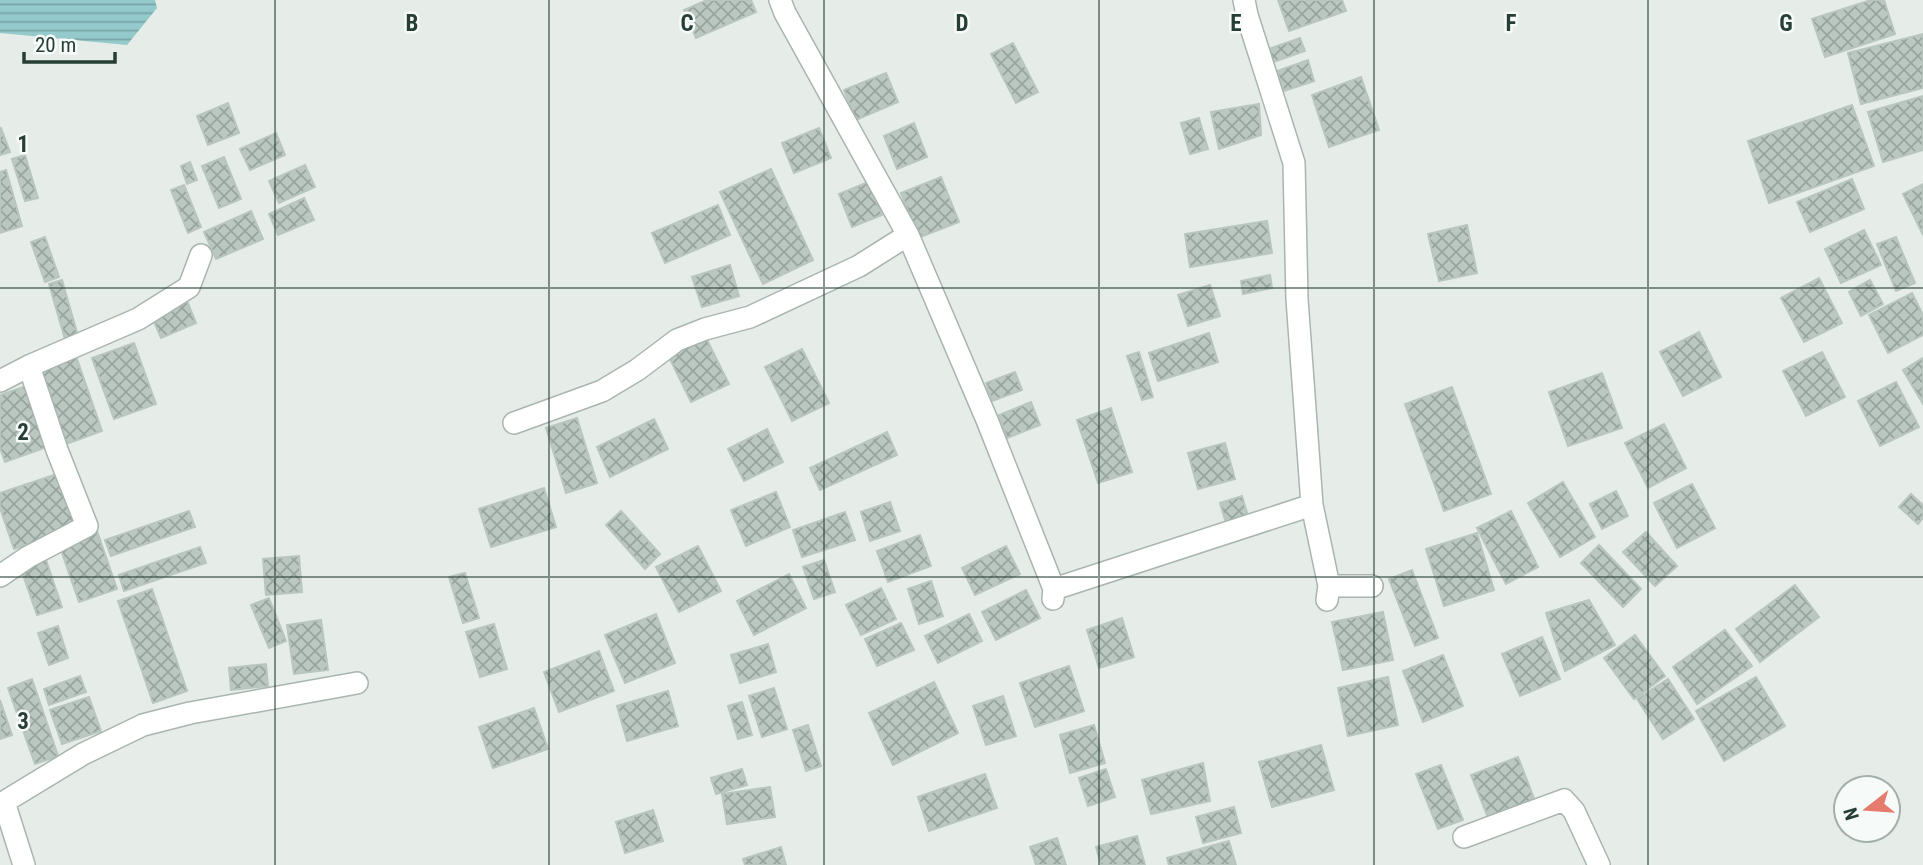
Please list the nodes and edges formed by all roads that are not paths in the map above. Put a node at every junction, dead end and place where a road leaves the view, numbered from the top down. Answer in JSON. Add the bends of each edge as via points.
{"nodes":[{"id":1,"x":780,"y":0,"type":"edge"},
{"id":2,"x":1244,"y":0,"type":"edge"},
{"id":3,"x":908,"y":235,"type":"junction"},
{"id":4,"x":201,"y":256,"type":"dead end"},
{"id":5,"x":29,"y":366,"type":"junction"},
{"id":6,"x":0,"y":381,"type":"edge"},
{"id":7,"x":514,"y":423,"type":"dead end"},
{"id":8,"x":1312,"y":505,"type":"junction"},
{"id":9,"x":0,"y":576,"type":"edge"},
{"id":10,"x":1372,"y":586,"type":"dead end"},
{"id":11,"x":357,"y":683,"type":"dead end"},
{"id":12,"x":1464,"y":837,"type":"dead end"},
{"id":13,"x":24,"y":865,"type":"edge"},
{"id":14,"x":1599,"y":865,"type":"edge"}],
"edges":[{"from":1,"to":3,"type":"street"},
{"from":2,"to":8,"type":"street","via":[[1294,163],[1297,299]]},
{"from":3,"to":7,"type":"street","via":[[859,266],[750,317],[677,340],[601,391]]},
{"from":3,"to":8,"type":"street","via":[[1054,594]]},
{"from":4,"to":5,"type":"street","via":[[189,287],[138,319]]},
{"from":5,"to":6,"type":"street"},
{"from":5,"to":9,"type":"street","via":[[88,527]]},
{"from":8,"to":10,"type":"street","via":[[1328,593]]},
{"from":11,"to":13,"type":"street","via":[[143,725],[83,754],[4,802]]},
{"from":12,"to":14,"type":"street","via":[[1564,800],[1574,811]]}]}
